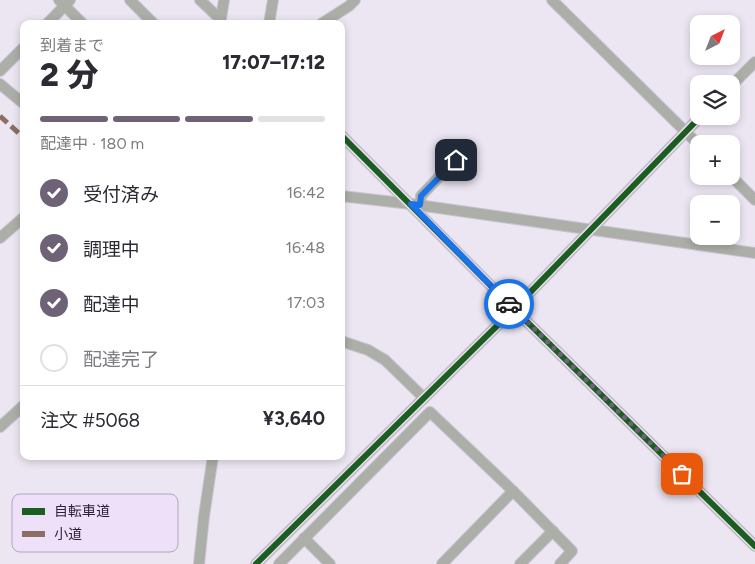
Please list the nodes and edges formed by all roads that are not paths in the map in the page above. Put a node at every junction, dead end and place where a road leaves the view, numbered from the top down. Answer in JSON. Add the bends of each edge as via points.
{"nodes":[{"id":1,"x":130,"y":0,"type":"edge"},
{"id":2,"x":200,"y":0,"type":"edge"},
{"id":3,"x":224,"y":0,"type":"edge"},
{"id":4,"x":273,"y":0,"type":"edge"},
{"id":5,"x":355,"y":0,"type":"edge"},
{"id":6,"x":552,"y":0,"type":"edge"},
{"id":7,"x":65,"y":2,"type":"edge"},
{"id":8,"x":50,"y":20,"type":"edge"},
{"id":9,"x":80,"y":20,"type":"edge"},
{"id":10,"x":150,"y":20,"type":"edge"},
{"id":11,"x":219,"y":20,"type":"edge"},
{"id":12,"x":221,"y":20,"type":"edge"},
{"id":13,"x":270,"y":20,"type":"edge"},
{"id":14,"x":327,"y":20,"type":"edge"},
{"id":15,"x":20,"y":51,"type":"edge"},
{"id":16,"x":755,"y":62,"type":"edge"},
{"id":17,"x":0,"y":71,"type":"edge"},
{"id":18,"x":740,"y":77,"type":"edge"},
{"id":19,"x":0,"y":84,"type":"edge"},
{"id":20,"x":20,"y":101,"type":"edge"},
{"id":21,"x":693,"y":125,"type":"edge"},
{"id":22,"x":686,"y":132,"type":"junction"},
{"id":23,"x":690,"y":136,"type":"edge"},
{"id":24,"x":345,"y":139,"type":"edge"},
{"id":25,"x":456,"y":160,"type":"dead end"},
{"id":26,"x":740,"y":185,"type":"edge"},
{"id":27,"x":345,"y":196,"type":"edge"},
{"id":28,"x":755,"y":200,"type":"edge"},
{"id":29,"x":415,"y":205,"type":"junction"},
{"id":30,"x":20,"y":220,"type":"edge"},
{"id":31,"x":589,"y":230,"type":"junction"},
{"id":32,"x":0,"y":238,"type":"edge"},
{"id":33,"x":755,"y":253,"type":"edge"},
{"id":34,"x":514,"y":309,"type":"junction"},
{"id":35,"x":345,"y":342,"type":"edge"},
{"id":36,"x":424,"y":398,"type":"junction"},
{"id":37,"x":20,"y":409,"type":"edge"},
{"id":38,"x":0,"y":428,"type":"edge"},
{"id":39,"x":212,"y":460,"type":"edge"},
{"id":40,"x":513,"y":492,"type":"junction"},
{"id":41,"x":553,"y":531,"type":"junction"},
{"id":42,"x":304,"y":538,"type":"junction"},
{"id":43,"x":755,"y":546,"type":"edge"},
{"id":44,"x":267,"y":553,"type":"junction"},
{"id":45,"x":200,"y":564,"type":"edge"},
{"id":46,"x":256,"y":564,"type":"edge"},
{"id":47,"x":279,"y":564,"type":"edge"},
{"id":48,"x":330,"y":564,"type":"edge"},
{"id":49,"x":442,"y":564,"type":"edge"},
{"id":50,"x":520,"y":564,"type":"edge"},
{"id":51,"x":560,"y":564,"type":"edge"}],
"edges":[{"from":1,"to":10,"type":"street"},
{"from":2,"to":11,"type":"street"},
{"from":3,"to":12,"type":"street"},
{"from":4,"to":13,"type":"street"},
{"from":5,"to":14,"type":"street"},
{"from":6,"to":22,"type":"street"},
{"from":7,"to":8,"type":"street"},
{"from":7,"to":9,"type":"street"},
{"from":15,"to":17,"type":"street"},
{"from":16,"to":18,"type":"street"},
{"from":19,"to":20,"type":"street"},
{"from":21,"to":22,"type":"street"},
{"from":22,"to":23,"type":"street"},
{"from":22,"to":31,"type":"street"},
{"from":24,"to":29,"type":"street"},
{"from":25,"to":29,"type":"street"},
{"from":26,"to":28,"type":"street"},
{"from":27,"to":29,"type":"street"},
{"from":29,"to":31,"type":"street"},
{"from":29,"to":34,"type":"street"},
{"from":30,"to":32,"type":"street"},
{"from":31,"to":33,"type":"street"},
{"from":31,"to":34,"type":"street"},
{"from":34,"to":36,"type":"street"},
{"from":34,"to":43,"type":"street"},
{"from":35,"to":36,"type":"street","via":[[368,350],[384,360]]},
{"from":36,"to":44,"type":"street"},
{"from":37,"to":38,"type":"street"},
{"from":39,"to":45,"type":"street"},
{"from":40,"to":41,"type":"street"},
{"from":40,"to":42,"type":"street","via":[[430,412]]},
{"from":40,"to":49,"type":"street"},
{"from":41,"to":50,"type":"street"},
{"from":41,"to":51,"type":"street","via":[[572,551]]},
{"from":42,"to":47,"type":"street"},
{"from":42,"to":48,"type":"street"},
{"from":44,"to":46,"type":"street"},
{"from":44,"to":47,"type":"street"}]}
